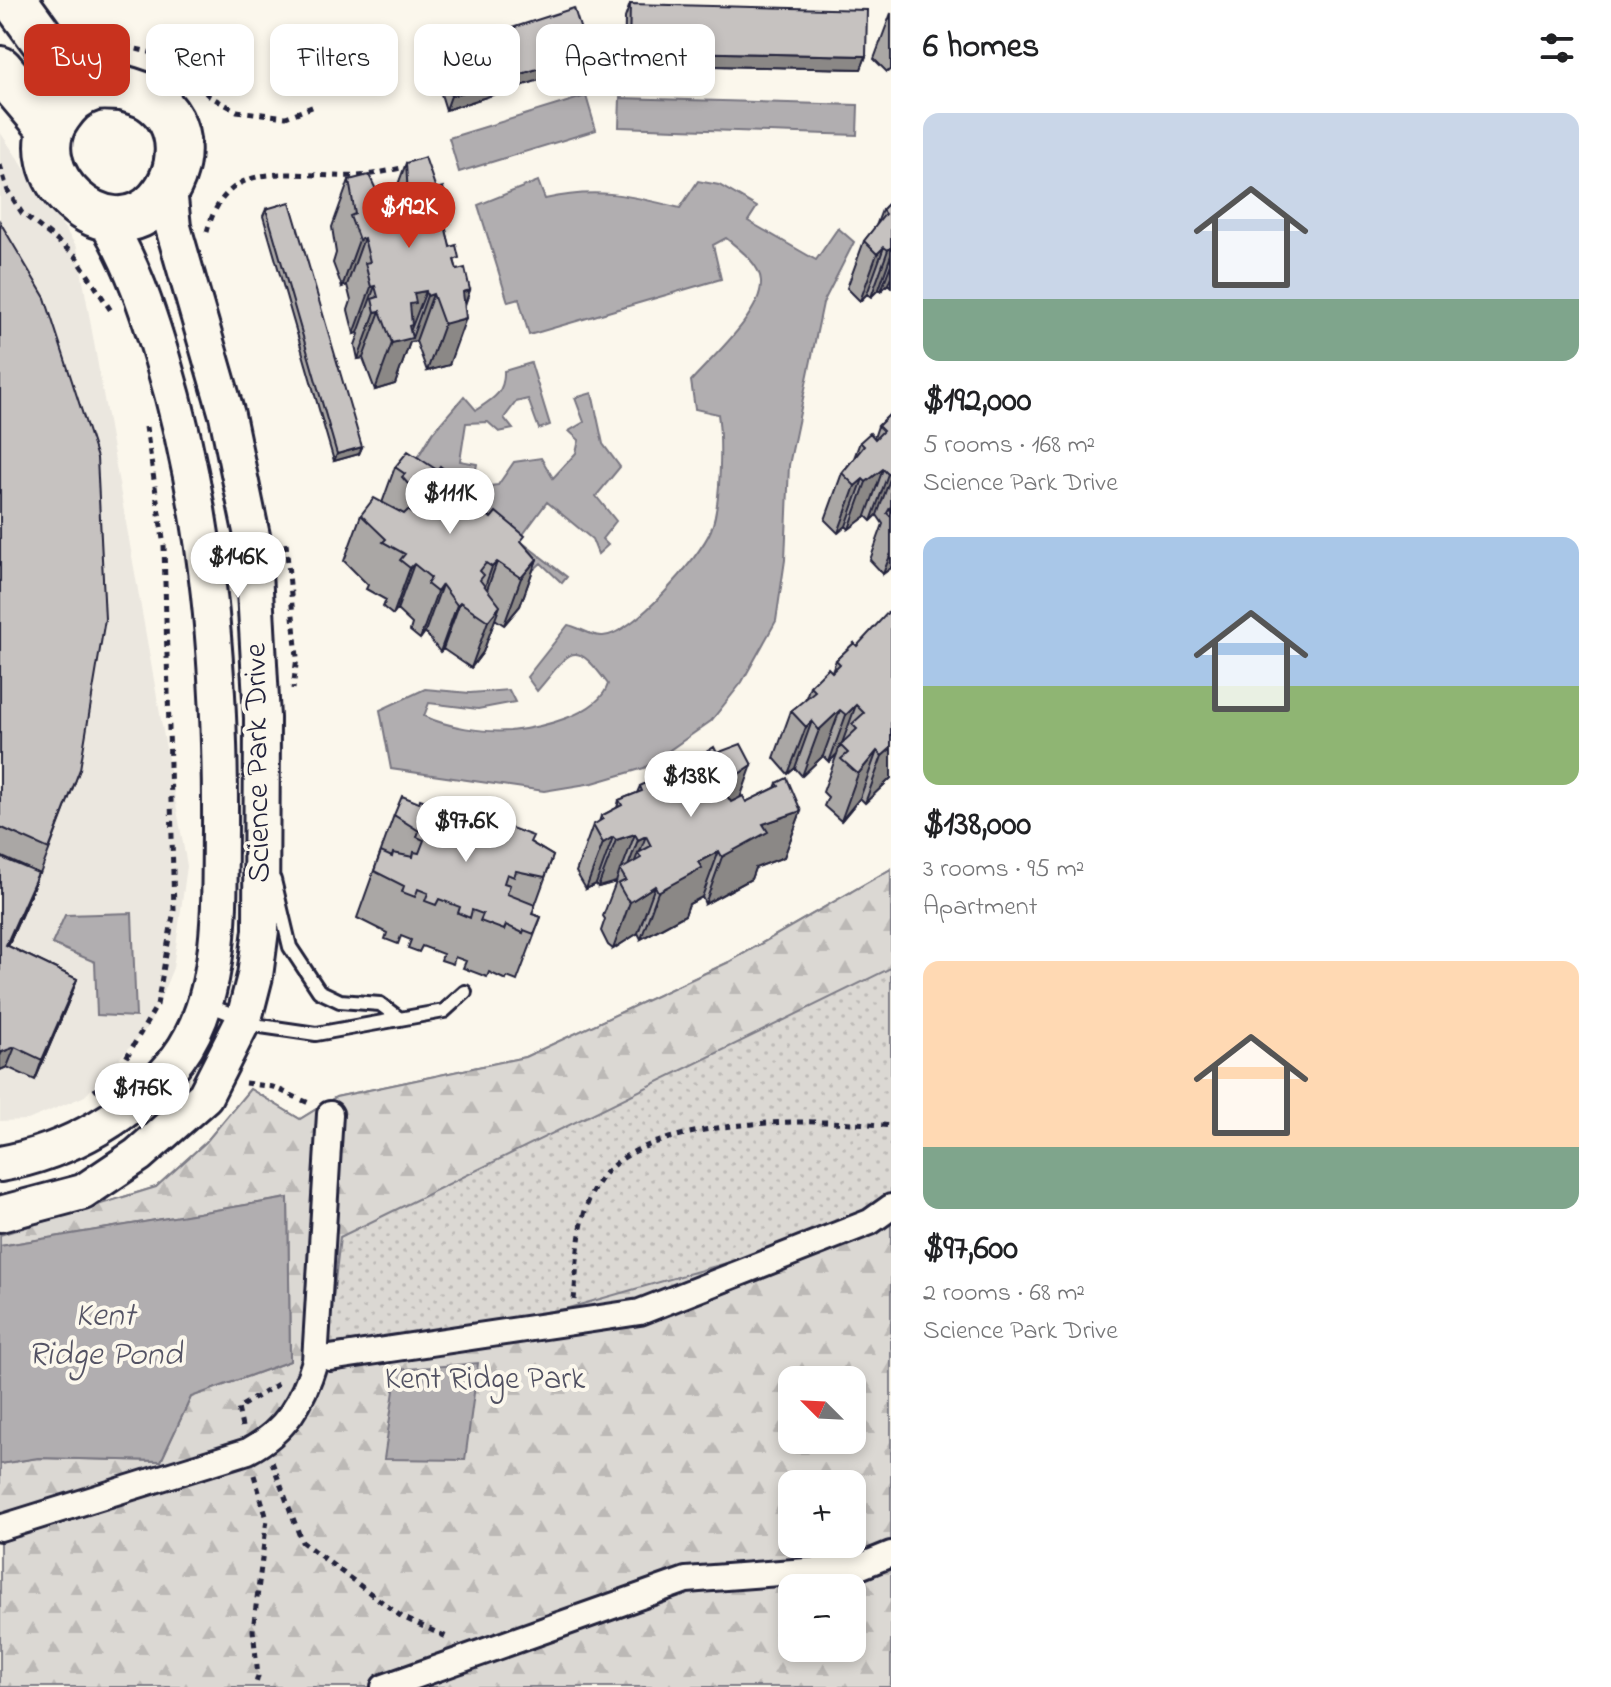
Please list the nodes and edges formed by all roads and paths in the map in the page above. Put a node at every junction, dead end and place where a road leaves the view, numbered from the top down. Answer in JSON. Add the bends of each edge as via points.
{"nodes":[{"id":1,"x":14,"y":0,"type":"edge"},
{"id":2,"x":32,"y":24,"type":"edge"},
{"id":3,"x":130,"y":47,"type":"edge"},
{"id":4,"x":0,"y":69,"type":"edge"},
{"id":5,"x":130,"y":91,"type":"edge"},
{"id":6,"x":77,"y":96,"type":"edge"},
{"id":7,"x":317,"y":105,"type":"dead end"},
{"id":8,"x":49,"y":127,"type":"junction"},
{"id":9,"x":0,"y":165,"type":"edge"},
{"id":10,"x":401,"y":168,"type":"dead end"},
{"id":11,"x":243,"y":179,"type":"dead end"},
{"id":12,"x":169,"y":189,"type":"junction"},
{"id":13,"x":105,"y":219,"type":"junction"},
{"id":14,"x":117,"y":322,"type":"dead end"},
{"id":15,"x":144,"y":414,"type":"dead end"},
{"id":16,"x":260,"y":847,"type":"junction"},
{"id":17,"x":465,"y":992,"type":"dead end"},
{"id":18,"x":202,"y":1003,"type":"junction"},
{"id":19,"x":244,"y":1019,"type":"junction"},
{"id":20,"x":400,"y":1019,"type":"junction"},
{"id":21,"x":273,"y":1087,"type":"dead end"},
{"id":22,"x":86,"y":1098,"type":"dead end"},
{"id":23,"x":330,"y":1114,"type":"joint"},
{"id":24,"x":891,"y":1126,"type":"edge"},
{"id":25,"x":0,"y":1164,"type":"edge"},
{"id":26,"x":891,"y":1207,"type":"edge"},
{"id":27,"x":0,"y":1214,"type":"edge"},
{"id":28,"x":572,"y":1325,"type":"junction"},
{"id":29,"x":330,"y":1358,"type":"dead end"},
{"id":30,"x":256,"y":1447,"type":"junction"},
{"id":31,"x":0,"y":1528,"type":"edge"},
{"id":32,"x":891,"y":1554,"type":"edge"},
{"id":33,"x":478,"y":1652,"type":"junction"},
{"id":34,"x":255,"y":1687,"type":"edge"},
{"id":35,"x":384,"y":1687,"type":"edge"}],
"edges":[{"from":1,"to":2,"type":"highway"},
{"from":3,"to":7,"type":"path","via":[[166,56],[209,96],[237,111],[286,117]]},
{"from":4,"to":8,"type":"highway"},
{"from":5,"to":12,"type":"highway","via":[[150,98],[170,117],[178,171]]},
{"from":6,"to":8,"type":"highway"},
{"from":8,"to":13,"type":"highway","via":[[48,153],[62,190],[83,209]]},
{"from":9,"to":14,"type":"path","via":[[22,213],[75,255]]},
{"from":10,"to":11,"type":"path","via":[[359,176],[260,174]]},
{"from":12,"to":13,"type":"highway","via":[[152,208],[127,218]]},
{"from":12,"to":16,"type":"main road","name":"Science Park Drive","via":[[173,227],[227,415],[252,536],[262,718]]},
{"from":13,"to":18,"type":"main road","name":"Science Park Drive","via":[[144,299],[179,414],[204,545],[221,720],[219,927]]},
{"from":15,"to":22,"type":"path","via":[[164,546],[174,910],[157,1005],[116,1075]]},
{"from":16,"to":19,"type":"main road","name":"Science Park Drive","via":[[261,930]]},
{"from":16,"to":20,"type":"lane","via":[[276,886],[290,947],[319,991],[340,1001],[380,1004]]},
{"from":17,"to":20,"type":"lane","via":[[444,1011]]},
{"from":18,"to":19,"type":"lane"},
{"from":18,"to":25,"type":"main road","name":"Science Park Drive","via":[[178,1058],[97,1130],[35,1158]]},
{"from":19,"to":20,"type":"lane","via":[[316,1034]]},
{"from":19,"to":27,"type":"main road","name":"Science Park Drive","via":[[205,1096],[138,1155],[83,1192]]},
{"from":21,"to":23,"type":"path"},
{"from":23,"to":30,"type":"street","via":[[315,1361],[305,1394],[288,1421]]},
{"from":24,"to":28,"type":"path","via":[[742,1124],[643,1144],[599,1180],[586,1205]]},
{"from":26,"to":28,"type":"street","via":[[870,1222],[640,1312]]},
{"from":28,"to":29,"type":"street"},
{"from":30,"to":31,"type":"street"},
{"from":30,"to":33,"type":"path","via":[[302,1542],[402,1617]]},
{"from":30,"to":34,"type":"path","via":[[267,1519],[253,1630]]},
{"from":32,"to":33,"type":"street","via":[[859,1567],[686,1580]]},
{"from":33,"to":35,"type":"street"}]}
